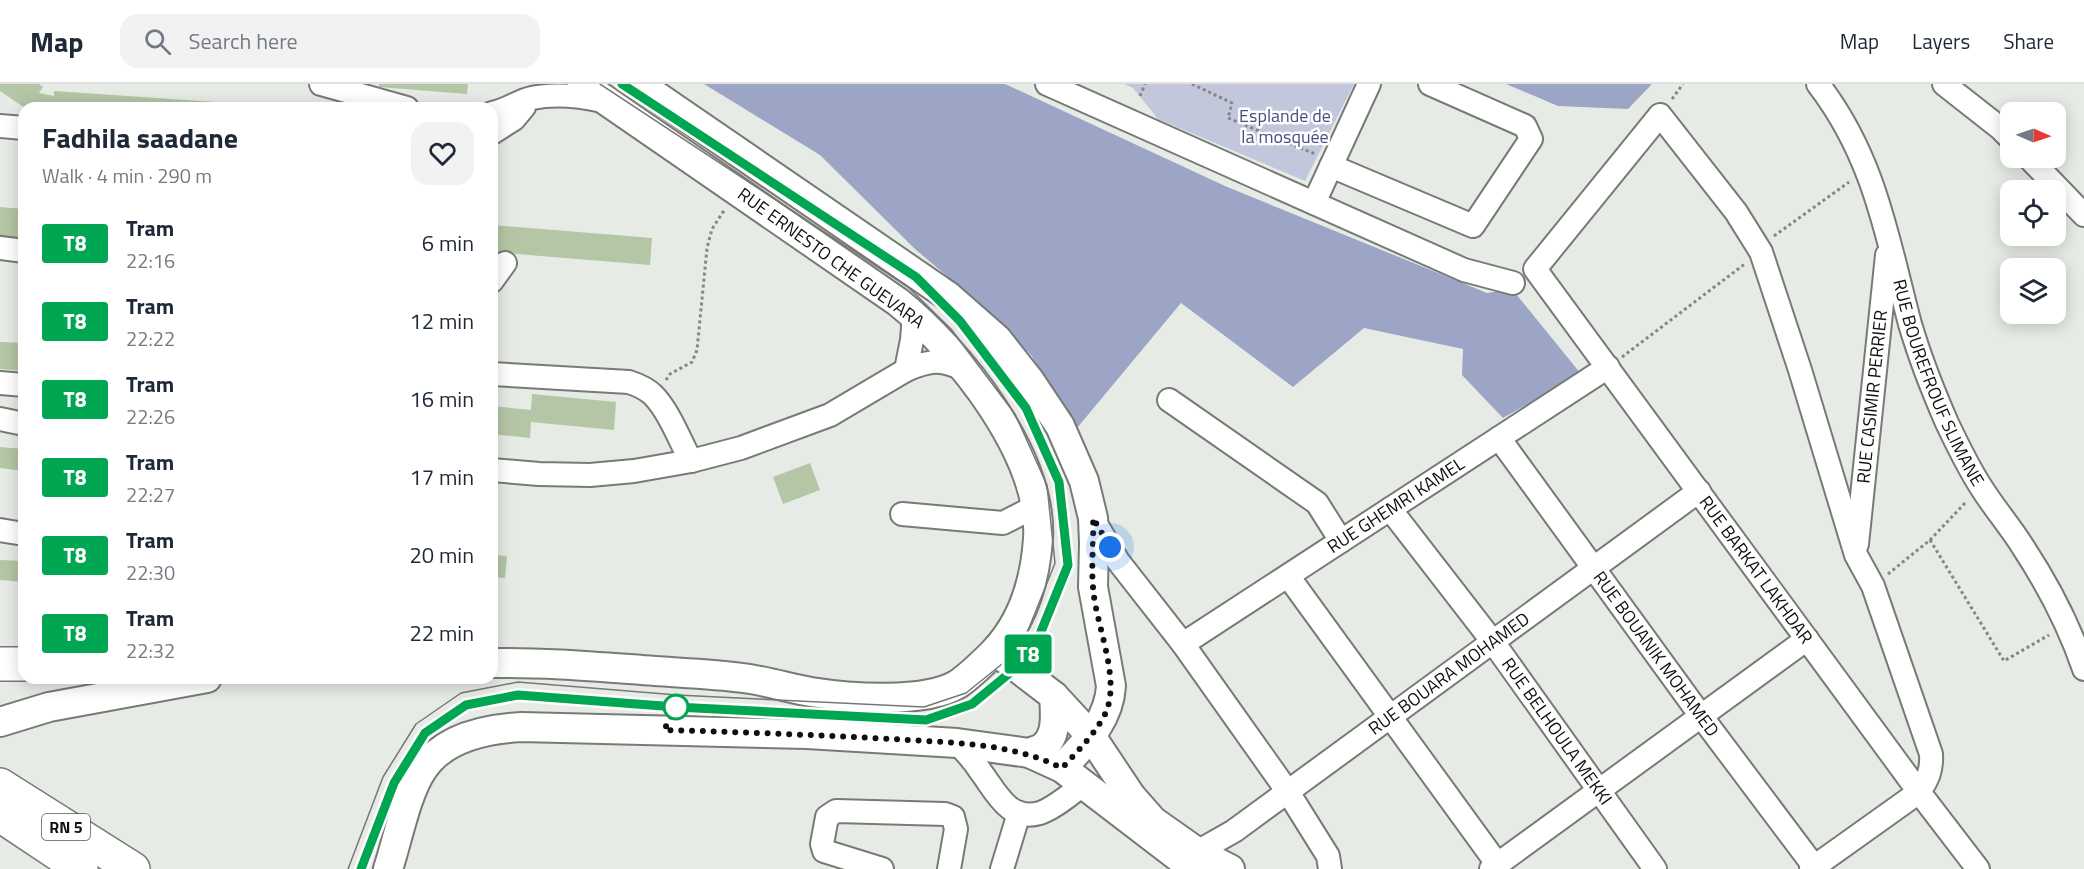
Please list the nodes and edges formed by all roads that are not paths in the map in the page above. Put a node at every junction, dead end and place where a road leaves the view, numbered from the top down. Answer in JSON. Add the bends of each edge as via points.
{"nodes":[{"id":1,"x":321,"y":84,"type":"edge"},
{"id":2,"x":582,"y":84,"type":"edge"},
{"id":3,"x":639,"y":84,"type":"edge"},
{"id":4,"x":1047,"y":84,"type":"edge"},
{"id":5,"x":1369,"y":84,"type":"edge"},
{"id":6,"x":1430,"y":84,"type":"edge"},
{"id":7,"x":1818,"y":84,"type":"edge"},
{"id":8,"x":1944,"y":84,"type":"edge"},
{"id":9,"x":530,"y":91,"type":"edge"},
{"id":10,"x":608,"y":101,"type":"junction"},
{"id":11,"x":386,"y":102,"type":"edge"},
{"id":12,"x":498,"y":112,"type":"edge"},
{"id":13,"x":0,"y":126,"type":"edge"},
{"id":14,"x":18,"y":128,"type":"edge"},
{"id":15,"x":498,"y":129,"type":"edge"},
{"id":16,"x":2000,"y":129,"type":"edge"},
{"id":17,"x":1332,"y":164,"type":"junction"},
{"id":18,"x":2039,"y":168,"type":"edge"},
{"id":19,"x":1314,"y":203,"type":"junction"},
{"id":20,"x":2084,"y":215,"type":"edge"},
{"id":21,"x":1888,"y":238,"type":"junction"},
{"id":22,"x":0,"y":248,"type":"edge"},
{"id":23,"x":18,"y":250,"type":"edge"},
{"id":24,"x":1513,"y":283,"type":"dead end"},
{"id":25,"x":914,"y":314,"type":"junction"},
{"id":26,"x":1608,"y":367,"type":"junction"},
{"id":27,"x":906,"y":370,"type":"junction"},
{"id":28,"x":966,"y":371,"type":"junction"},
{"id":29,"x":498,"y":374,"type":"edge"},
{"id":30,"x":0,"y":383,"type":"edge"},
{"id":31,"x":18,"y":384,"type":"edge"},
{"id":32,"x":1169,"y":400,"type":"dead end"},
{"id":33,"x":0,"y":419,"type":"edge"},
{"id":34,"x":18,"y":422,"type":"edge"},
{"id":35,"x":1498,"y":438,"type":"junction"},
{"id":36,"x":691,"y":461,"type":"junction"},
{"id":37,"x":503,"y":471,"type":"edge"},
{"id":38,"x":1699,"y":491,"type":"junction"},
{"id":39,"x":1036,"y":506,"type":"junction"},
{"id":40,"x":1390,"y":509,"type":"junction"},
{"id":41,"x":902,"y":514,"type":"dead end"},
{"id":42,"x":1093,"y":518,"type":"junction"},
{"id":43,"x":0,"y":530,"type":"edge"},
{"id":44,"x":18,"y":533,"type":"edge"},
{"id":45,"x":1341,"y":541,"type":"junction"},
{"id":46,"x":1856,"y":555,"type":"junction"},
{"id":47,"x":1593,"y":569,"type":"junction"},
{"id":48,"x":1288,"y":576,"type":"junction"},
{"id":49,"x":1807,"y":639,"type":"junction"},
{"id":50,"x":1493,"y":642,"type":"junction"},
{"id":51,"x":1183,"y":644,"type":"junction"},
{"id":52,"x":997,"y":649,"type":"junction"},
{"id":53,"x":498,"y":663,"type":"edge"},
{"id":54,"x":0,"y":664,"type":"edge"},
{"id":55,"x":18,"y":664,"type":"edge"},
{"id":56,"x":2084,"y":669,"type":"edge"},
{"id":57,"x":174,"y":684,"type":"edge"},
{"id":58,"x":1054,"y":696,"type":"junction"},
{"id":59,"x":1701,"y":716,"type":"junction"},
{"id":60,"x":1390,"y":717,"type":"junction"},
{"id":61,"x":0,"y":722,"type":"edge"},
{"id":62,"x":1091,"y":736,"type":"junction"},
{"id":63,"x":957,"y":743,"type":"junction"},
{"id":64,"x":1029,"y":753,"type":"junction"},
{"id":65,"x":1072,"y":776,"type":"junction"},
{"id":66,"x":0,"y":785,"type":"edge"},
{"id":67,"x":1600,"y":790,"type":"junction"},
{"id":68,"x":1288,"y":792,"type":"junction"},
{"id":69,"x":1919,"y":792,"type":"junction"},
{"id":70,"x":1019,"y":813,"type":"junction"},
{"id":71,"x":0,"y":815,"type":"edge"},
{"id":72,"x":1196,"y":860,"type":"edge"},
{"id":73,"x":1495,"y":867,"type":"edge"},
{"id":74,"x":1814,"y":868,"type":"edge"},
{"id":75,"x":81,"y":869,"type":"edge"},
{"id":76,"x":133,"y":869,"type":"edge"},
{"id":77,"x":388,"y":869,"type":"edge"},
{"id":78,"x":882,"y":869,"type":"edge"},
{"id":79,"x":949,"y":869,"type":"edge"},
{"id":80,"x":1002,"y":869,"type":"edge"},
{"id":81,"x":1230,"y":869,"type":"edge"},
{"id":82,"x":1330,"y":869,"type":"edge"},
{"id":83,"x":1655,"y":869,"type":"edge"},
{"id":84,"x":1978,"y":869,"type":"edge"}],
"edges":[{"from":1,"to":11,"type":"street"},
{"from":2,"to":10,"type":"main road","name":"RUE ERNESTO CHE GUEVARA"},
{"from":3,"to":42,"type":"main road","name":"RUE ERNESTO CHE GUEVARA","via":[[925,279],[997,339],[1060,426],[1084,481]]},
{"from":4,"to":19,"type":"street"},
{"from":5,"to":17,"type":"street"},
{"from":6,"to":17,"type":"street","via":[[1525,126],[1531,139],[1473,226]]},
{"from":7,"to":21,"type":"street","name":"RUE BOUREFROUF SLIMANE","via":[[1851,134],[1867,170]]},
{"from":8,"to":16,"type":"street"},
{"from":9,"to":10,"type":"street"},
{"from":9,"to":12,"type":"street"},
{"from":9,"to":15,"type":"street","via":[[514,119]]},
{"from":10,"to":25,"type":"main road","name":"RUE ERNESTO CHE GUEVARA"},
{"from":13,"to":14,"type":"street"},
{"from":17,"to":19,"type":"street"},
{"from":18,"to":20,"type":"street"},
{"from":19,"to":24,"type":"street","via":[[1464,270]]},
{"from":21,"to":46,"type":"street","name":"RUE CASIMIR PERRIER"},
{"from":21,"to":56,"type":"street","name":"RUE BOUREFROUF SLIMANE","via":[[1911,327],[1948,425],[1981,487],[2038,570]]},
{"from":22,"to":23,"type":"street"},
{"from":25,"to":27,"type":"street"},
{"from":25,"to":28,"type":"main road","name":"RUE ERNESTO CHE GUEVARA"},
{"from":26,"to":35,"type":"street","name":"RUE GHEMRI KAMEL"},
{"from":26,"to":38,"type":"street","name":"RUE BARKAT LAKHDAR"},
{"from":26,"to":46,"type":"street","name":"RUE BARKAT LAKHDAR","via":[[1535,269],[1660,115],[1736,212],[1759,250]]},
{"from":27,"to":28,"type":"street","via":[[931,362],[951,363]]},
{"from":27,"to":36,"type":"street","via":[[830,415],[741,448]]},
{"from":28,"to":39,"type":"main road","name":"RUE ERNESTO CHE GUEVARA","via":[[1012,441],[1031,483]]},
{"from":29,"to":36,"type":"street","via":[[629,382],[644,387],[661,405]]},
{"from":30,"to":31,"type":"street"},
{"from":32,"to":45,"type":"street","via":[[1317,503]]},
{"from":33,"to":34,"type":"street"},
{"from":35,"to":40,"type":"street","name":"RUE GHEMRI KAMEL"},
{"from":35,"to":47,"type":"street","name":"RUE BOUANIK MOHAMED"},
{"from":36,"to":37,"type":"street","via":[[590,474]]},
{"from":38,"to":47,"type":"street","name":"RUE BOUARA MOHAMED"},
{"from":38,"to":49,"type":"street","name":"RUE BARKAT LAKHDAR"},
{"from":39,"to":41,"type":"street","via":[[1003,523]]},
{"from":39,"to":52,"type":"main road","name":"RUE ERNESTO CHE GUEVARA","via":[[1037,557],[1029,594],[1019,619]]},
{"from":40,"to":45,"type":"street","name":"RUE GHEMRI KAMEL"},
{"from":40,"to":50,"type":"street","name":"RUE BELHOULA MEKKI"},
{"from":42,"to":51,"type":"street","via":[[1118,561]]},
{"from":42,"to":62,"type":"main road","name":"RUE ERNESTO CHE GUEVARA","via":[[1093,587],[1111,686],[1105,716]]},
{"from":43,"to":44,"type":"street"},
{"from":45,"to":48,"type":"street","name":"RUE GHEMRI KAMEL"},
{"from":46,"to":69,"type":"street","via":[[1873,586],[1931,754],[1928,778]]},
{"from":47,"to":50,"type":"street","name":"RUE BOUARA MOHAMED"},
{"from":47,"to":59,"type":"street","name":"RUE BOUANIK MOHAMED"},
{"from":48,"to":51,"type":"street","name":"RUE GHEMRI KAMEL"},
{"from":48,"to":60,"type":"street"},
{"from":49,"to":59,"type":"street"},
{"from":49,"to":69,"type":"street","name":"RUE BARKAT LAKHDAR"},
{"from":50,"to":60,"type":"street","name":"RUE BOUARA MOHAMED"},
{"from":50,"to":67,"type":"street","name":"RUE BELHOULA MEKKI"},
{"from":51,"to":68,"type":"street"},
{"from":52,"to":53,"type":"main road","name":"RUE ERNESTO CHE GUEVARA","via":[[956,685],[928,695],[898,698],[814,692],[744,678]]},
{"from":52,"to":58,"type":"main road"},
{"from":54,"to":55,"type":"highway"},
{"from":57,"to":61,"type":"main road","via":[[49,707]]},
{"from":58,"to":62,"type":"main road"},
{"from":58,"to":64,"type":"main road","via":[[1052,734],[1044,747]]},
{"from":59,"to":67,"type":"street"},
{"from":59,"to":74,"type":"street","name":"RUE BOUANIK MOHAMED"},
{"from":60,"to":68,"type":"street","name":"RUE BOUARA MOHAMED"},
{"from":60,"to":73,"type":"street"},
{"from":62,"to":65,"type":"main road","name":"RUE ERNESTO CHE GUEVARA"},
{"from":62,"to":72,"type":"main road","via":[[1131,796]]},
{"from":63,"to":64,"type":"main road"},
{"from":63,"to":70,"type":"street","via":[[1001,802]]},
{"from":63,"to":77,"type":"main road","via":[[807,734],[494,728],[455,742],[423,768]]},
{"from":64,"to":65,"type":"main road"},
{"from":65,"to":70,"type":"street","via":[[1049,808],[1040,813]]},
{"from":65,"to":72,"type":"main road"},
{"from":66,"to":76,"type":"highway","number":"RN 5"},
{"from":67,"to":73,"type":"street"},
{"from":67,"to":83,"type":"street","name":"RUE BELHOULA MEKKI"},
{"from":68,"to":72,"type":"street","name":"RUE BOUARA MOHAMED"},
{"from":68,"to":82,"type":"street","via":[[1328,856]]},
{"from":69,"to":74,"type":"street"},
{"from":69,"to":84,"type":"street","name":"RUE BARKAT LAKHDAR"},
{"from":70,"to":80,"type":"street"},
{"from":71,"to":75,"type":"highway","number":"RN 5"},
{"from":72,"to":81,"type":"main road"},
{"from":78,"to":79,"type":"street","via":[[825,851],[822,844],[827,817],[836,811],[945,814],[953,818],[956,829]]}]}
